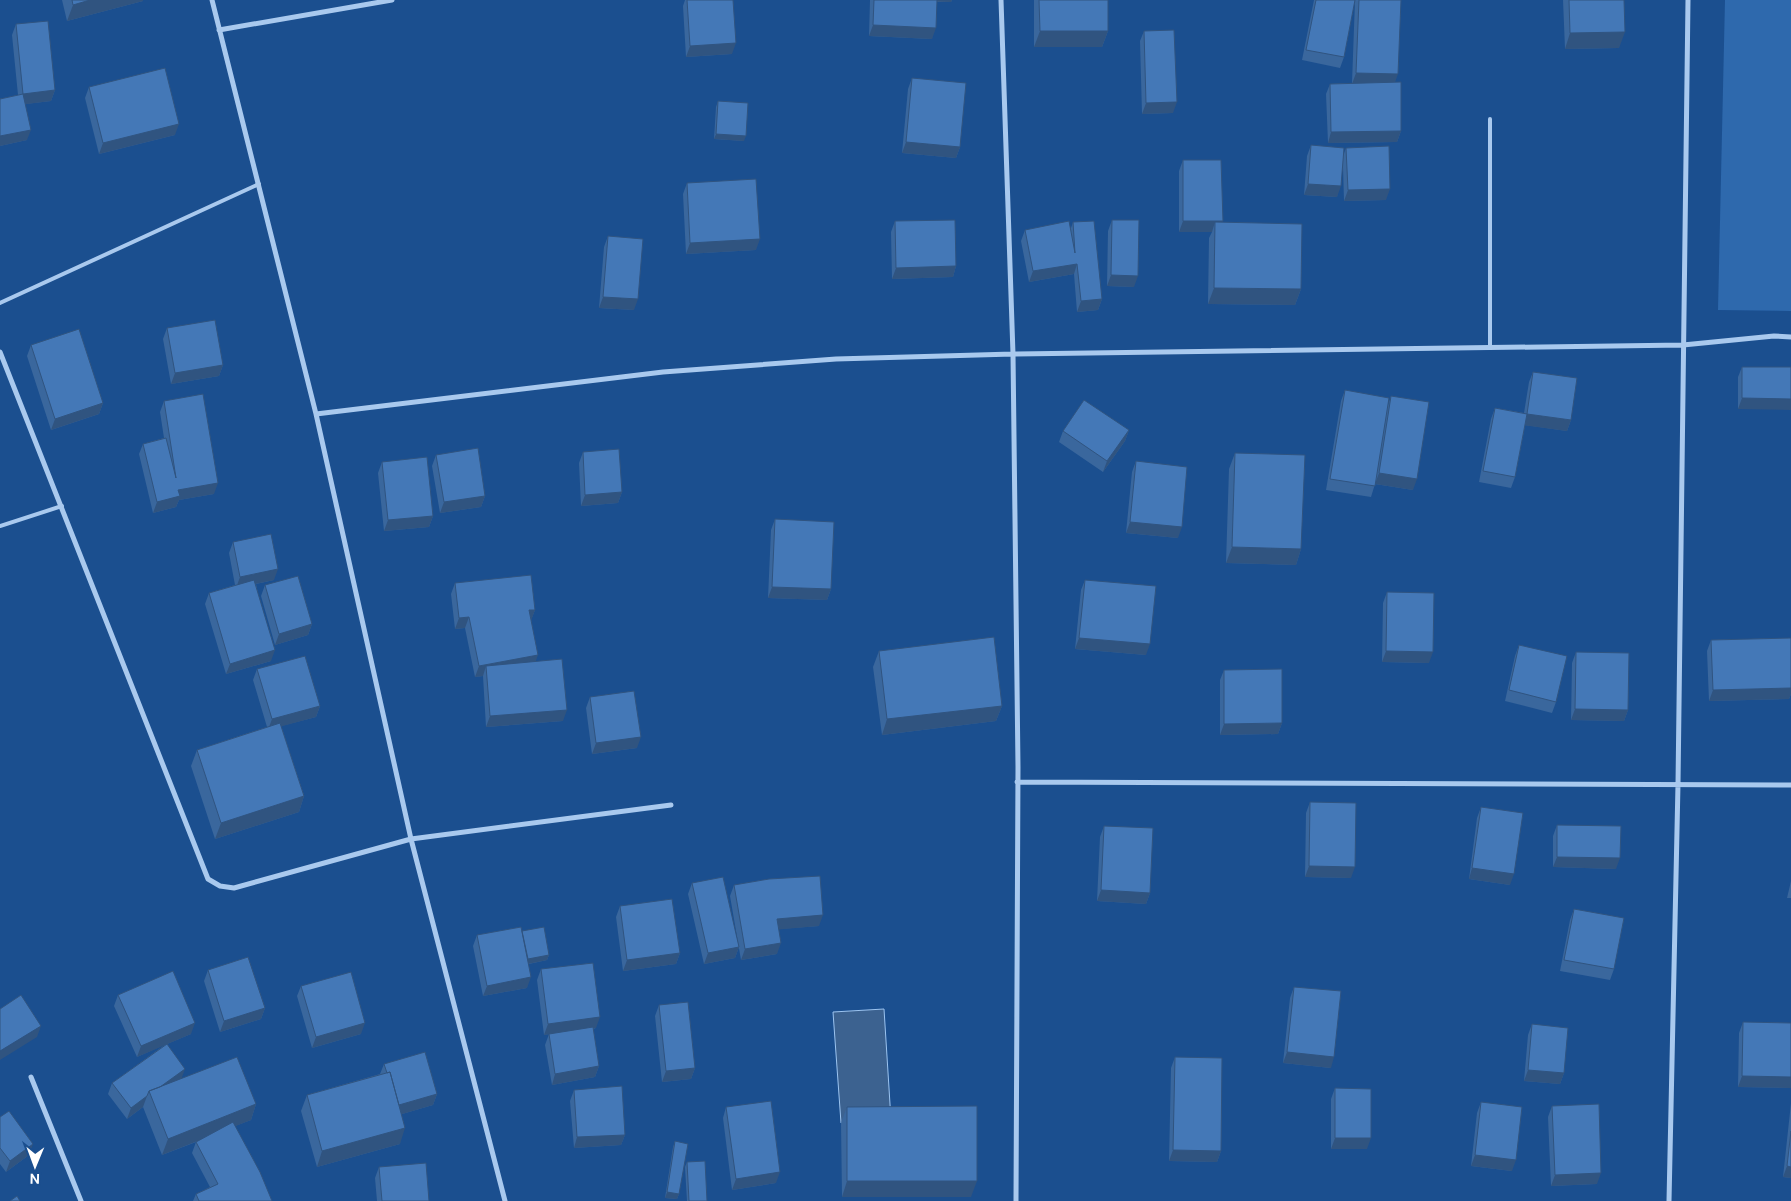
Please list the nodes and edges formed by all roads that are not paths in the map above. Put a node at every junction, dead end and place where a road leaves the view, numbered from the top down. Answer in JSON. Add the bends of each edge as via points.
{"nodes":[{"id":1,"x":212,"y":0,"type":"edge"},
{"id":2,"x":392,"y":0,"type":"edge"},
{"id":3,"x":1001,"y":0,"type":"edge"},
{"id":4,"x":1688,"y":0,"type":"edge"},
{"id":5,"x":219,"y":30,"type":"junction"},
{"id":6,"x":1490,"y":120,"type":"dead end"},
{"id":7,"x":258,"y":184,"type":"junction"},
{"id":8,"x":0,"y":303,"type":"edge"},
{"id":9,"x":1791,"y":336,"type":"edge"},
{"id":10,"x":1683,"y":345,"type":"junction"},
{"id":11,"x":1490,"y":348,"type":"junction"},
{"id":12,"x":0,"y":352,"type":"edge"},
{"id":13,"x":1013,"y":354,"type":"junction"},
{"id":14,"x":316,"y":414,"type":"junction"},
{"id":15,"x":62,"y":506,"type":"junction"},
{"id":16,"x":0,"y":526,"type":"edge"},
{"id":17,"x":1018,"y":782,"type":"junction"},
{"id":18,"x":1678,"y":784,"type":"junction"},
{"id":19,"x":1791,"y":785,"type":"edge"},
{"id":20,"x":671,"y":805,"type":"dead end"},
{"id":21,"x":411,"y":839,"type":"junction"},
{"id":22,"x":30,"y":1077,"type":"dead end"},
{"id":23,"x":81,"y":1201,"type":"edge"},
{"id":24,"x":505,"y":1201,"type":"edge"},
{"id":25,"x":1016,"y":1201,"type":"edge"},
{"id":26,"x":1669,"y":1201,"type":"edge"}],
"edges":[{"from":1,"to":5,"type":"street"},
{"from":2,"to":5,"type":"street"},
{"from":3,"to":13,"type":"street"},
{"from":4,"to":10,"type":"street"},
{"from":5,"to":7,"type":"street"},
{"from":6,"to":11,"type":"lane"},
{"from":7,"to":8,"type":"lane"},
{"from":7,"to":14,"type":"street"},
{"from":9,"to":10,"type":"street"},
{"from":10,"to":11,"type":"street"},
{"from":10,"to":18,"type":"street"},
{"from":11,"to":13,"type":"street"},
{"from":12,"to":15,"type":"street"},
{"from":13,"to":14,"type":"street","via":[[836,359],[663,372]]},
{"from":13,"to":17,"type":"street"},
{"from":14,"to":21,"type":"street"},
{"from":15,"to":16,"type":"lane"},
{"from":15,"to":21,"type":"street","via":[[208,879],[220,886],[234,888]]},
{"from":17,"to":18,"type":"street"},
{"from":17,"to":25,"type":"street"},
{"from":18,"to":19,"type":"street"},
{"from":18,"to":26,"type":"street"},
{"from":20,"to":21,"type":"street"},
{"from":21,"to":24,"type":"street"},
{"from":22,"to":23,"type":"street"}]}
